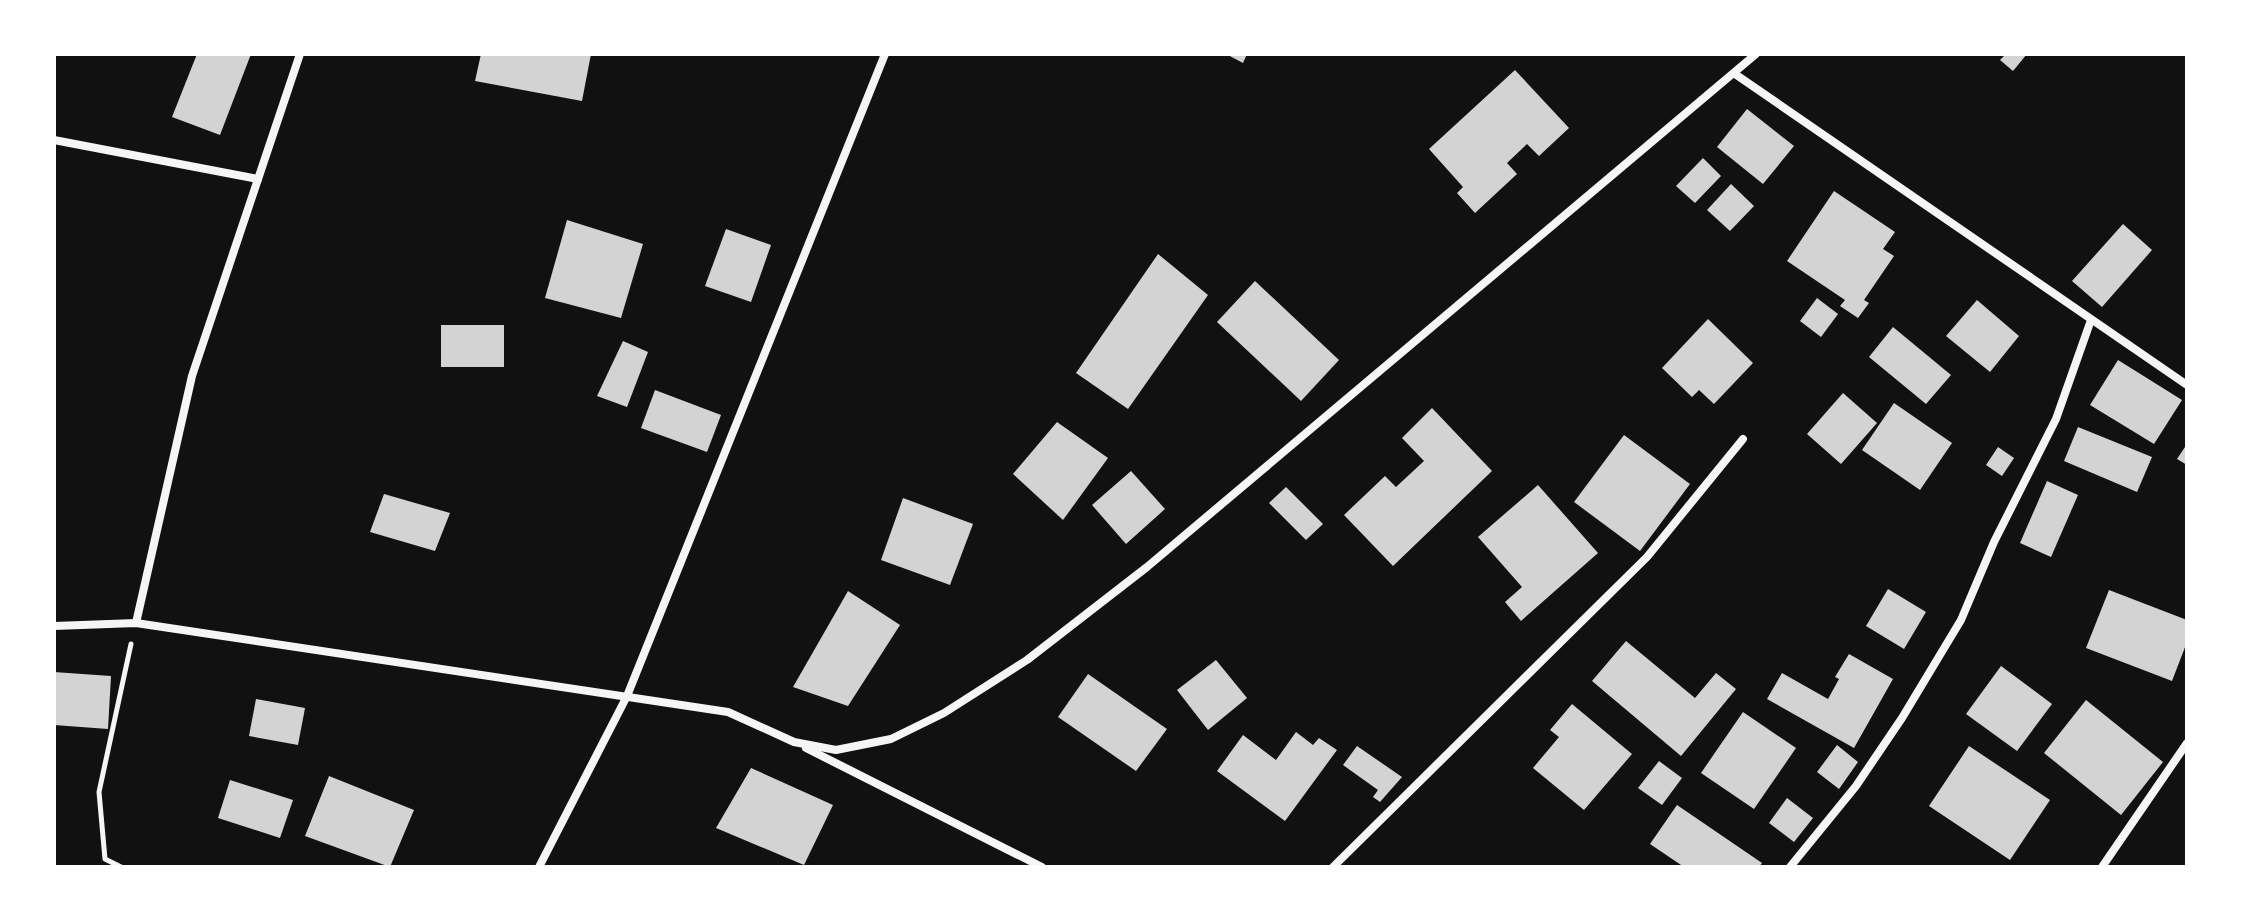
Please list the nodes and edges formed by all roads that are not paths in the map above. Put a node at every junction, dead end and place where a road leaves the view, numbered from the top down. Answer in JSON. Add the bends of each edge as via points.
{"nodes":[{"id":1,"x":300,"y":54,"type":"edge"},
{"id":2,"x":885,"y":54,"type":"edge"},
{"id":3,"x":1756,"y":54,"type":"edge"},
{"id":4,"x":1735,"y":74,"type":"junction"},
{"id":5,"x":54,"y":140,"type":"edge"},
{"id":6,"x":258,"y":179,"type":"junction"},
{"id":7,"x":2091,"y":320,"type":"junction"},
{"id":8,"x":2187,"y":385,"type":"edge"},
{"id":9,"x":1743,"y":439,"type":"dead end"},
{"id":10,"x":136,"y":623,"type":"junction"},
{"id":11,"x":54,"y":626,"type":"edge"},
{"id":12,"x":627,"y":696,"type":"junction"},
{"id":13,"x":794,"y":742,"type":"junction"},
{"id":14,"x":2187,"y":743,"type":"edge"},
{"id":15,"x":539,"y":867,"type":"edge"},
{"id":16,"x":1042,"y":867,"type":"edge"},
{"id":17,"x":1333,"y":867,"type":"edge"},
{"id":18,"x":1790,"y":867,"type":"edge"},
{"id":19,"x":2102,"y":867,"type":"edge"}],
"edges":[{"from":1,"to":6,"type":"street"},
{"from":2,"to":12,"type":"street"},
{"from":3,"to":4,"type":"street"},
{"from":4,"to":7,"type":"street"},
{"from":4,"to":13,"type":"street","via":[[1147,567],[1027,660],[944,713],[891,739],[836,750]]},
{"from":5,"to":6,"type":"street"},
{"from":6,"to":10,"type":"street","via":[[192,376]]},
{"from":7,"to":8,"type":"street"},
{"from":7,"to":18,"type":"street","via":[[2056,419],[1961,620],[1856,786]]},
{"from":9,"to":17,"type":"street","via":[[1647,557]]},
{"from":10,"to":11,"type":"street"},
{"from":10,"to":12,"type":"street"},
{"from":12,"to":13,"type":"street","via":[[728,712]]},
{"from":12,"to":15,"type":"street"},
{"from":13,"to":16,"type":"street"},
{"from":14,"to":19,"type":"street"}]}
